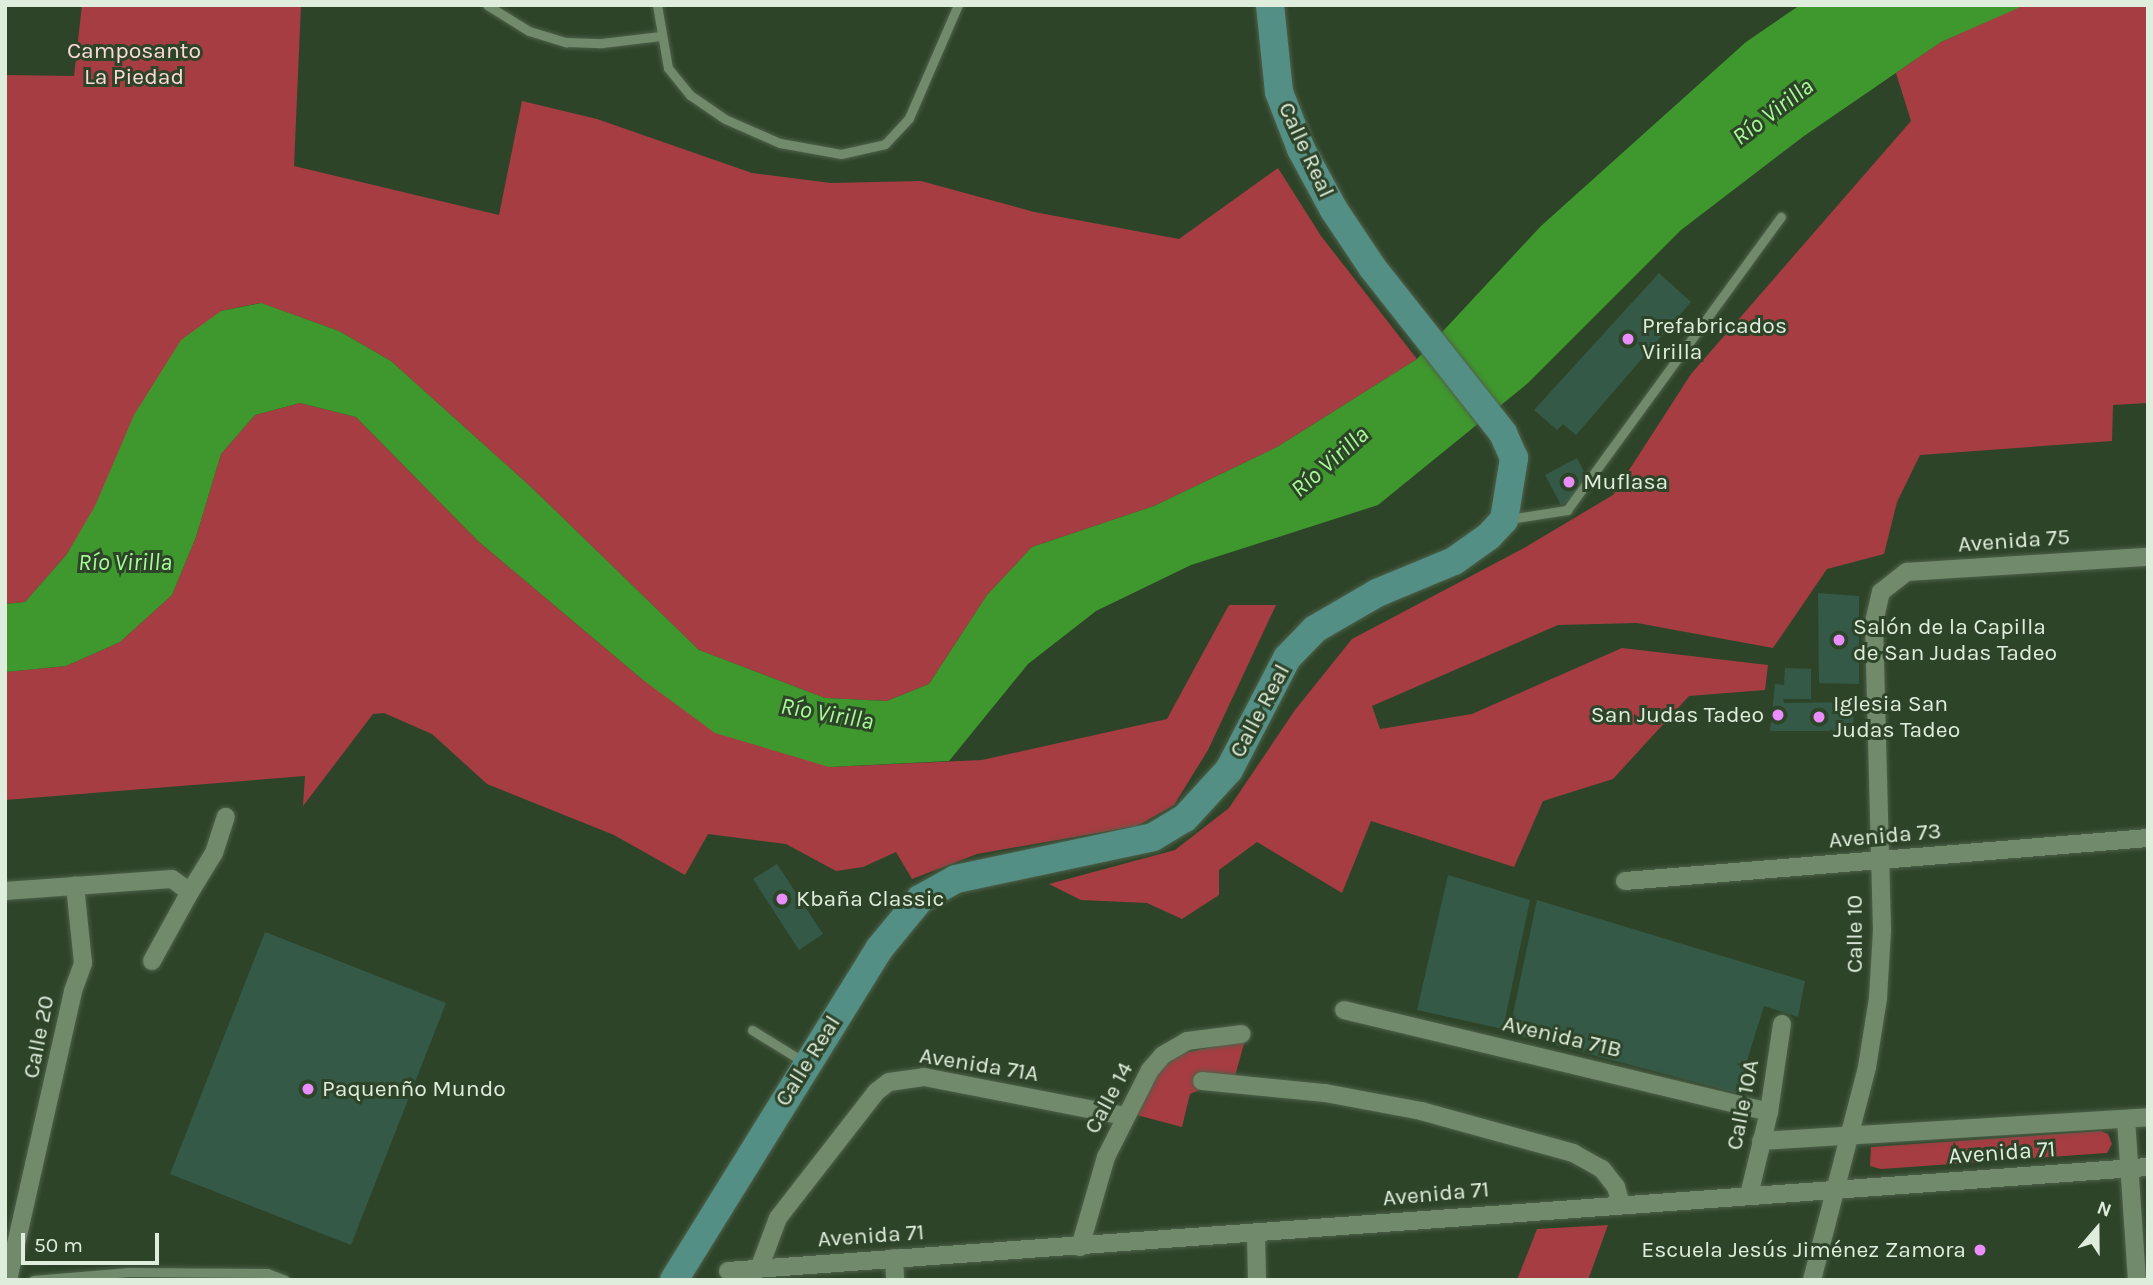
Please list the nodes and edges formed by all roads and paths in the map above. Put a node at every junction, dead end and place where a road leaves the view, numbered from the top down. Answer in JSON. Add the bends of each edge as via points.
{"nodes":[{"id":1,"x":487,"y":5,"type":"edge"},
{"id":2,"x":657,"y":5,"type":"edge"},
{"id":3,"x":958,"y":5,"type":"edge"},
{"id":4,"x":1270,"y":5,"type":"edge"},
{"id":5,"x":661,"y":36,"type":"junction"},
{"id":6,"x":1781,"y":217,"type":"dead end"},
{"id":7,"x":1504,"y":520,"type":"junction"},
{"id":8,"x":2148,"y":557,"type":"edge"},
{"id":9,"x":1887,"y":583,"type":"joint"},
{"id":10,"x":226,"y":817,"type":"dead end"},
{"id":11,"x":2148,"y":838,"type":"edge"},
{"id":12,"x":1878,"y":861,"type":"junction"},
{"id":13,"x":1625,"y":881,"type":"dead end"},
{"id":14,"x":75,"y":885,"type":"junction"},
{"id":15,"x":5,"y":891,"type":"edge"},
{"id":16,"x":190,"y":892,"type":"junction"},
{"id":17,"x":152,"y":961,"type":"dead end"},
{"id":18,"x":1344,"y":1010,"type":"dead end"},
{"id":19,"x":1782,"y":1024,"type":"dead end"},
{"id":20,"x":752,"y":1030,"type":"dead end"},
{"id":21,"x":1242,"y":1034,"type":"dead end"},
{"id":22,"x":807,"y":1064,"type":"junction"},
{"id":23,"x":1202,"y":1081,"type":"dead end"},
{"id":24,"x":1769,"y":1112,"type":"junction"},
{"id":25,"x":1124,"y":1116,"type":"junction"},
{"id":26,"x":2148,"y":1117,"type":"edge"},
{"id":27,"x":2126,"y":1119,"type":"junction"},
{"id":28,"x":1849,"y":1138,"type":"junction"},
{"id":29,"x":1761,"y":1141,"type":"junction"},
{"id":30,"x":2148,"y":1167,"type":"edge"},
{"id":31,"x":2129,"y":1168,"type":"junction"},
{"id":32,"x":1835,"y":1190,"type":"junction"},
{"id":33,"x":1749,"y":1195,"type":"junction"},
{"id":34,"x":1622,"y":1204,"type":"junction"},
{"id":35,"x":1255,"y":1233,"type":"junction"},
{"id":36,"x":1080,"y":1247,"type":"junction"},
{"id":37,"x":894,"y":1258,"type":"junction"},
{"id":38,"x":759,"y":1269,"type":"junction"},
{"id":39,"x":728,"y":1271,"type":"dead end"},
{"id":40,"x":8,"y":1280,"type":"edge"},
{"id":41,"x":33,"y":1280,"type":"edge"},
{"id":42,"x":285,"y":1280,"type":"edge"},
{"id":43,"x":674,"y":1280,"type":"edge"},
{"id":44,"x":895,"y":1280,"type":"edge"},
{"id":45,"x":1257,"y":1280,"type":"edge"},
{"id":46,"x":1812,"y":1280,"type":"edge"},
{"id":47,"x":2137,"y":1280,"type":"edge"}],
"edges":[{"from":1,"to":5,"type":"lane","via":[[528,31],[566,42]]},
{"from":2,"to":5,"type":"lane"},
{"from":3,"to":5,"type":"lane","via":[[909,118],[885,144],[841,154],[780,143],[725,119],[690,95],[668,68]]},
{"from":4,"to":7,"type":"main road","name":"Calle Real","via":[[1279,92],[1301,149],[1334,210],[1503,432],[1514,458]]},
{"from":6,"to":7,"type":"lane","via":[[1567,510]]},
{"from":7,"to":22,"type":"main road","name":"Calle Real","via":[[1454,561],[1377,593],[1315,629],[1287,658],[1216,790],[1185,818],[1153,836],[956,879],[919,899],[879,949]]},
{"from":8,"to":9,"type":"street","name":"Avenida 75","via":[[1907,572]]},
{"from":9,"to":12,"type":"street","name":"Calle 10","via":[[1874,621]]},
{"from":10,"to":16,"type":"street","via":[[214,853]]},
{"from":11,"to":12,"type":"street","name":"Avenida 73"},
{"from":12,"to":13,"type":"street","name":"Avenida 73"},
{"from":12,"to":28,"type":"street","name":"Calle 10","via":[[1882,930],[1878,998]]},
{"from":14,"to":15,"type":"street"},
{"from":14,"to":16,"type":"street","via":[[172,879]]},
{"from":14,"to":40,"type":"street","name":"Calle 20","via":[[83,962]]},
{"from":16,"to":17,"type":"street"},
{"from":18,"to":24,"type":"street","name":"Avenida 71B"},
{"from":19,"to":24,"type":"street","name":"Calle 10A"},
{"from":20,"to":22,"type":"lane"},
{"from":21,"to":25,"type":"street","name":"Calle 14","via":[[1174,1046],[1150,1070]]},
{"from":22,"to":43,"type":"main road","name":"Calle Real"},
{"from":23,"to":34,"type":"street","via":[[1325,1093],[1422,1111],[1573,1153],[1602,1170]]},
{"from":24,"to":29,"type":"street","name":"Calle 10A"},
{"from":25,"to":36,"type":"street","name":"Calle 14","via":[[1106,1157]]},
{"from":25,"to":38,"type":"street","name":"Avenida 71A","via":[[924,1077],[890,1082],[876,1092],[778,1218]]},
{"from":26,"to":27,"type":"street","name":"Avenida 71"},
{"from":27,"to":28,"type":"street","name":"Avenida 71"},
{"from":27,"to":31,"type":"street"},
{"from":28,"to":29,"type":"street","name":"Avenida 71"},
{"from":28,"to":32,"type":"street","name":"Calle 10"},
{"from":29,"to":33,"type":"street","name":"Calle 10A"},
{"from":30,"to":31,"type":"street","name":"Avenida 71"},
{"from":31,"to":32,"type":"street","name":"Avenida 71"},
{"from":31,"to":47,"type":"street"},
{"from":32,"to":33,"type":"street","name":"Avenida 71"},
{"from":32,"to":46,"type":"street","name":"Calle 10"},
{"from":33,"to":34,"type":"street","name":"Avenida 71"},
{"from":34,"to":35,"type":"street","name":"Avenida 71"},
{"from":35,"to":36,"type":"street","name":"Avenida 71"},
{"from":35,"to":45,"type":"street"},
{"from":36,"to":37,"type":"street","name":"Avenida 71"},
{"from":37,"to":38,"type":"street","name":"Avenida 71"},
{"from":37,"to":44,"type":"street"},
{"from":38,"to":39,"type":"street","name":"Avenida 71"},
{"from":41,"to":42,"type":"lane","via":[[129,1272],[267,1273]]}]}
